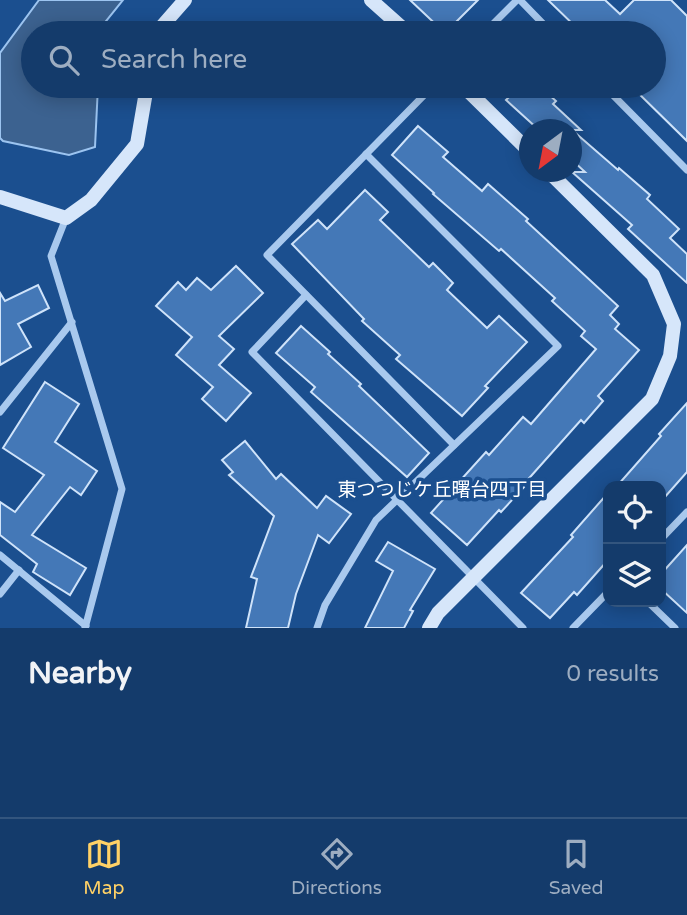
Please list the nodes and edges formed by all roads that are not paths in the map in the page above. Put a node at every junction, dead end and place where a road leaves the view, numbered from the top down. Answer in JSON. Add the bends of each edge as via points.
{"nodes":[{"id":1,"x":185,"y":0,"type":"edge"},
{"id":2,"x":372,"y":0,"type":"edge"},
{"id":3,"x":518,"y":0,"type":"edge"},
{"id":4,"x":167,"y":21,"type":"edge"},
{"id":5,"x":395,"y":21,"type":"edge"},
{"id":6,"x":496,"y":21,"type":"edge"},
{"id":7,"x":540,"y":21,"type":"edge"},
{"id":8,"x":145,"y":98,"type":"edge"},
{"id":9,"x":421,"y":98,"type":"edge"},
{"id":10,"x":475,"y":98,"type":"edge"},
{"id":11,"x":616,"y":98,"type":"edge"},
{"id":12,"x":519,"y":141,"type":"edge"},
{"id":13,"x":366,"y":154,"type":"junction"},
{"id":14,"x":687,"y":170,"type":"edge"},
{"id":15,"x":559,"y":182,"type":"edge"},
{"id":16,"x":0,"y":197,"type":"edge"},
{"id":17,"x":66,"y":218,"type":"junction"},
{"id":18,"x":306,"y":295,"type":"junction"},
{"id":19,"x":72,"y":322,"type":"junction"},
{"id":20,"x":0,"y":412,"type":"edge"},
{"id":21,"x":454,"y":445,"type":"junction"},
{"id":22,"x":397,"y":500,"type":"junction"},
{"id":23,"x":687,"y":512,"type":"edge"},
{"id":24,"x":666,"y":534,"type":"edge"},
{"id":25,"x":0,"y":555,"type":"edge"},
{"id":26,"x":19,"y":570,"type":"junction"},
{"id":27,"x":473,"y":578,"type":"junction"},
{"id":28,"x":0,"y":594,"type":"edge"},
{"id":29,"x":603,"y":597,"type":"edge"},
{"id":30,"x":653,"y":607,"type":"edge"},
{"id":31,"x":86,"y":627,"type":"edge"},
{"id":32,"x":317,"y":628,"type":"edge"},
{"id":33,"x":429,"y":628,"type":"edge"},
{"id":34,"x":523,"y":628,"type":"edge"},
{"id":35,"x":573,"y":628,"type":"edge"},
{"id":36,"x":675,"y":628,"type":"edge"}],
"edges":[{"from":1,"to":4,"type":"street"},
{"from":2,"to":5,"type":"street"},
{"from":3,"to":6,"type":"street"},
{"from":3,"to":7,"type":"street"},
{"from":8,"to":17,"type":"street","via":[[137,144],[91,200]]},
{"from":9,"to":13,"type":"street"},
{"from":10,"to":12,"type":"street"},
{"from":11,"to":14,"type":"street"},
{"from":13,"to":18,"type":"street","via":[[267,255]]},
{"from":13,"to":21,"type":"street","via":[[558,346]]},
{"from":15,"to":27,"type":"street","via":[[653,275],[674,324],[670,356],[652,399]]},
{"from":16,"to":17,"type":"street"},
{"from":17,"to":19,"type":"street","via":[[51,256]]},
{"from":18,"to":21,"type":"street"},
{"from":18,"to":22,"type":"street","via":[[251,352]]},
{"from":19,"to":20,"type":"street"},
{"from":19,"to":31,"type":"street","via":[[122,489]]},
{"from":21,"to":22,"type":"street"},
{"from":22,"to":27,"type":"street"},
{"from":22,"to":32,"type":"street","via":[[376,520],[325,605]]},
{"from":23,"to":24,"type":"street"},
{"from":25,"to":26,"type":"street"},
{"from":26,"to":28,"type":"street"},
{"from":26,"to":31,"type":"street"},
{"from":27,"to":33,"type":"street"},
{"from":27,"to":34,"type":"street"},
{"from":29,"to":35,"type":"street"},
{"from":30,"to":36,"type":"street"}]}
